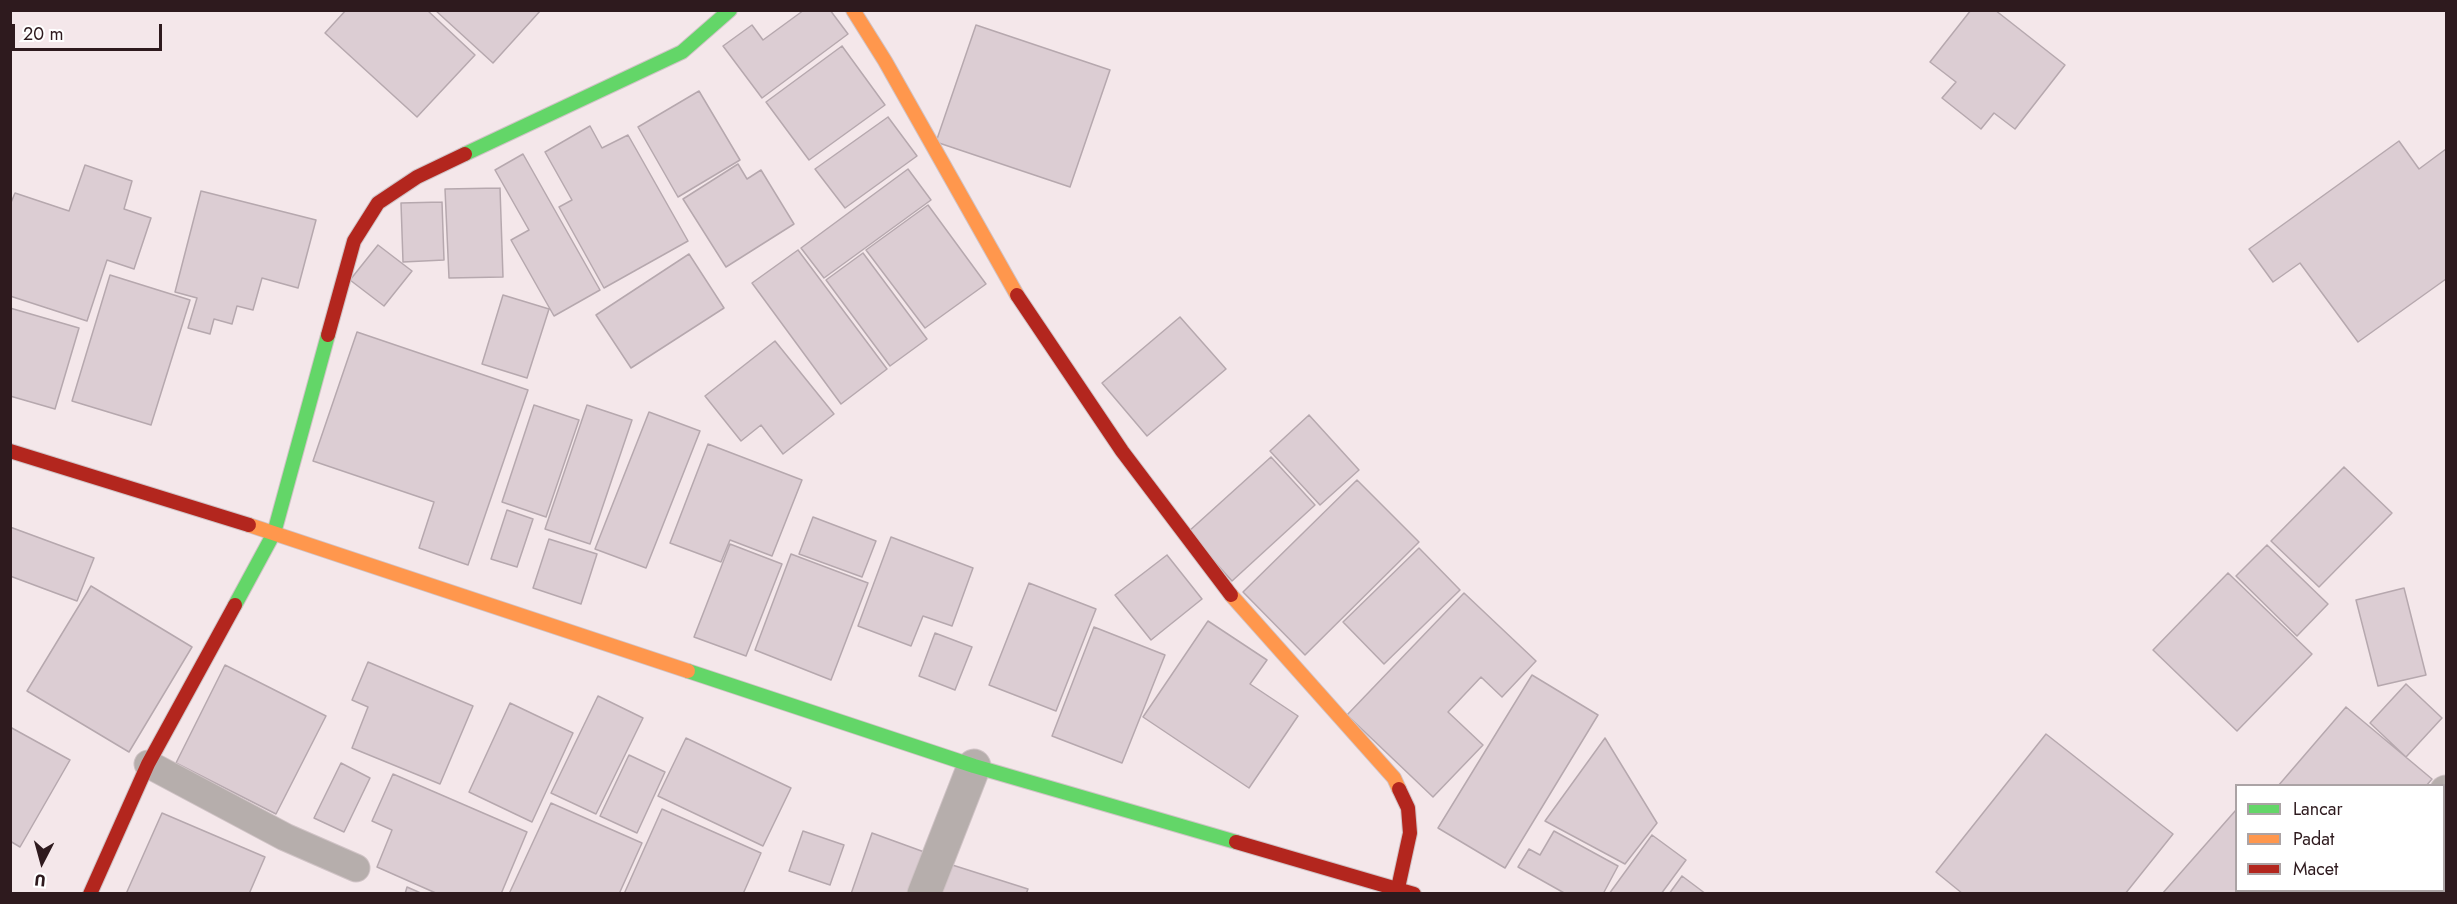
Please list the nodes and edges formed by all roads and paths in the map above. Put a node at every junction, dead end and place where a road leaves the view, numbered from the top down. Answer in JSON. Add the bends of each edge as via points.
{"nodes":[{"id":1,"x":730,"y":10,"type":"edge"},
{"id":2,"x":852,"y":10,"type":"edge"},
{"id":3,"x":10,"y":452,"type":"edge"},
{"id":4,"x":274,"y":533,"type":"junction"},
{"id":5,"x":148,"y":764,"type":"junction"},
{"id":6,"x":974,"y":766,"type":"junction"},
{"id":7,"x":356,"y":868,"type":"dead end"},
{"id":8,"x":1398,"y":888,"type":"junction"},
{"id":9,"x":90,"y":894,"type":"edge"},
{"id":10,"x":924,"y":894,"type":"edge"},
{"id":11,"x":1414,"y":894,"type":"edge"}],
"edges":[{"from":1,"to":4,"type":"street","via":[[682,52],[417,177],[378,203],[354,241]]},
{"from":2,"to":8,"type":"street","via":[[1019,298],[1122,451],[1223,585],[1394,778],[1408,808],[1410,833]]},
{"from":3,"to":4,"type":"street"},
{"from":4,"to":5,"type":"street"},
{"from":4,"to":6,"type":"street"},
{"from":5,"to":7,"type":"lane","via":[[285,837]]},
{"from":5,"to":9,"type":"street"},
{"from":6,"to":8,"type":"street"},
{"from":6,"to":10,"type":"street"},
{"from":8,"to":11,"type":"street"}]}
